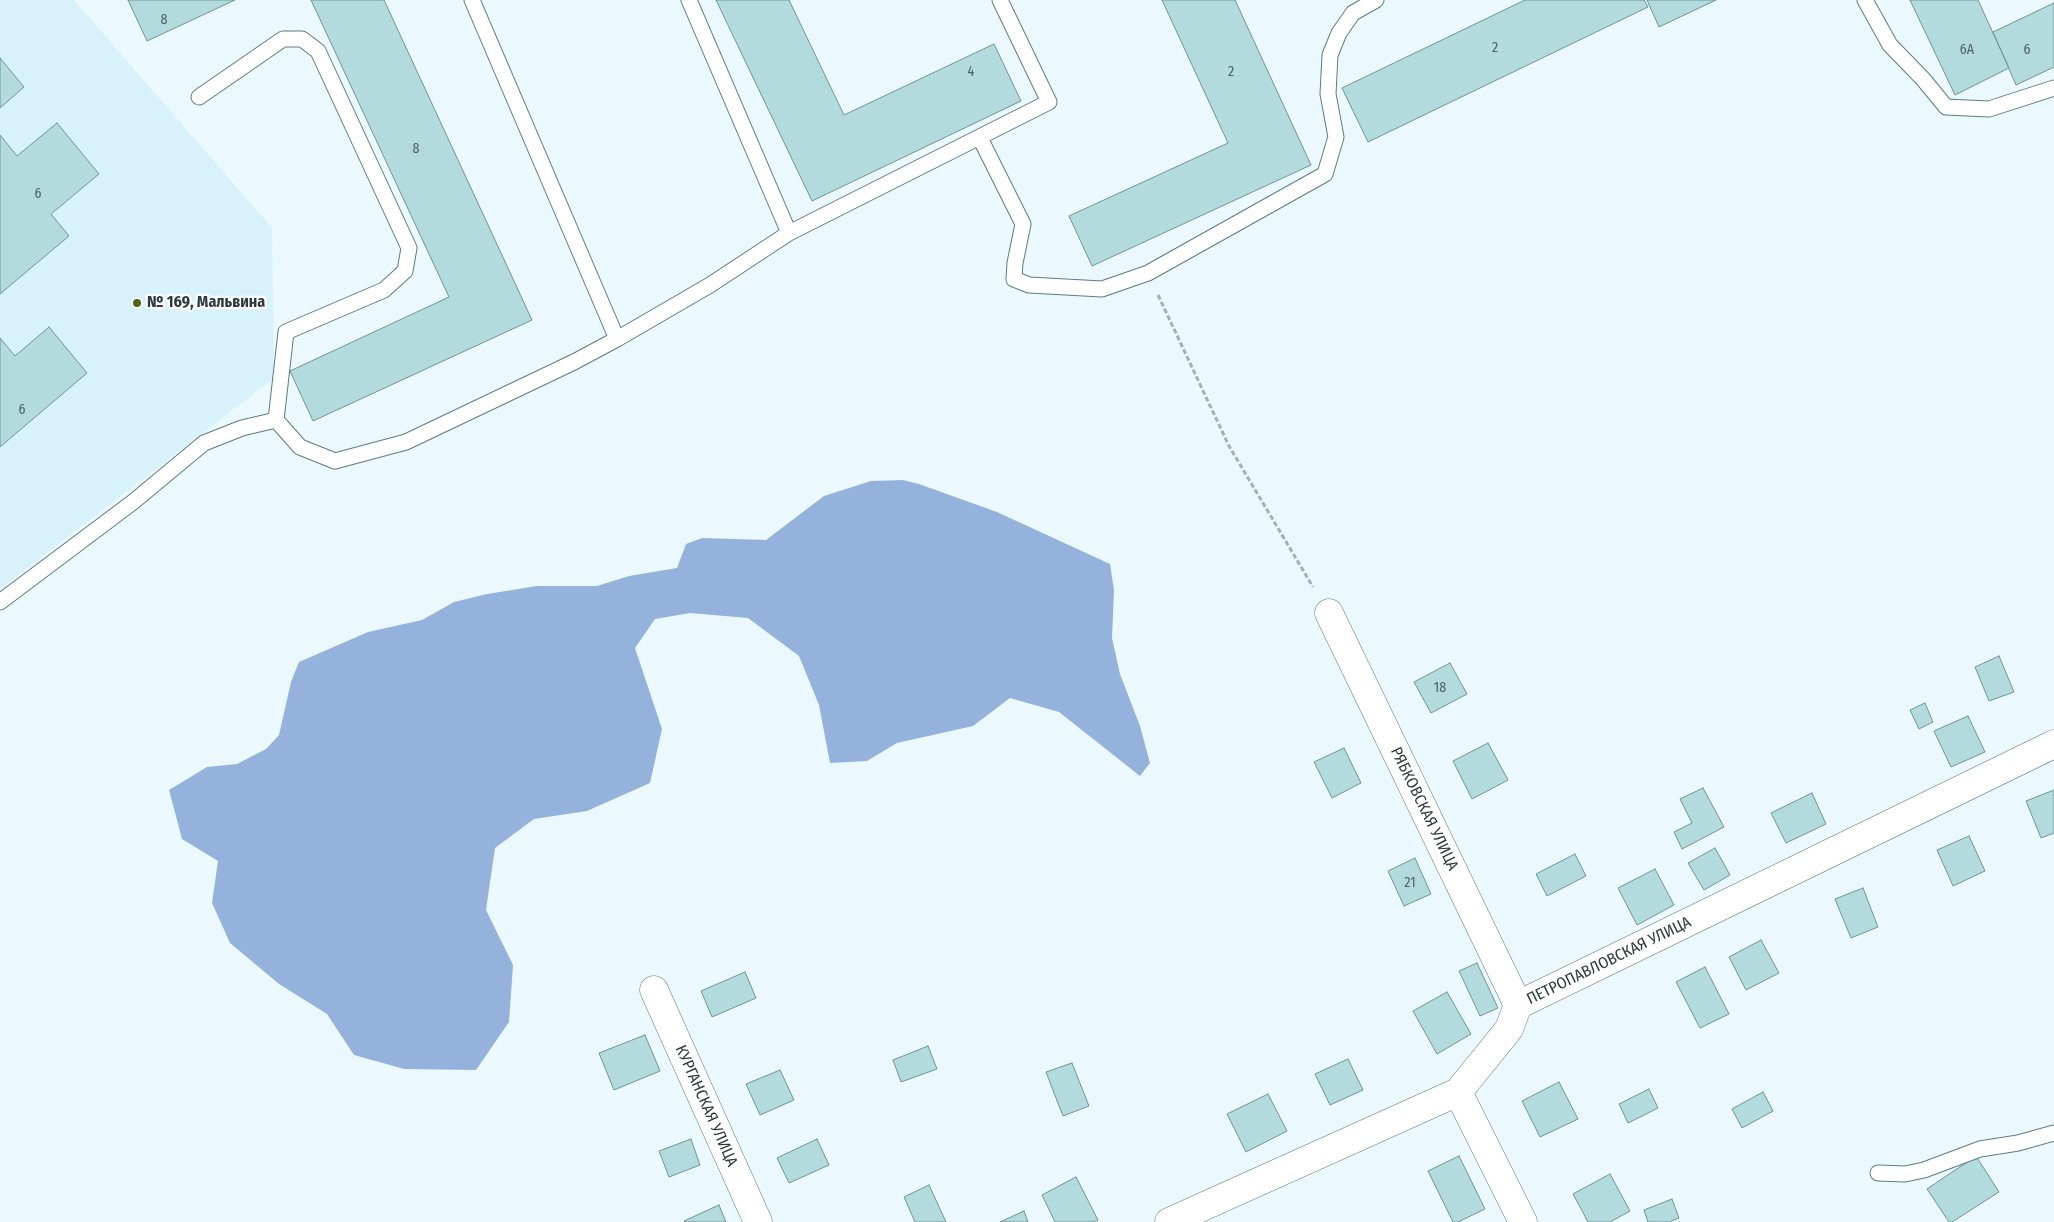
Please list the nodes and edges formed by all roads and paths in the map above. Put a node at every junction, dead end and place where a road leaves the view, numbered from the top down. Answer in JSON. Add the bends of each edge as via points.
{"nodes":[{"id":1,"x":472,"y":0,"type":"edge"},
{"id":2,"x":688,"y":0,"type":"edge"},
{"id":3,"x":1000,"y":0,"type":"edge"},
{"id":4,"x":1376,"y":0,"type":"edge"},
{"id":5,"x":1864,"y":0,"type":"edge"},
{"id":6,"x":2054,"y":88,"type":"edge"},
{"id":7,"x":199,"y":97,"type":"dead end"},
{"id":8,"x":980,"y":138,"type":"junction"},
{"id":9,"x":789,"y":233,"type":"junction"},
{"id":10,"x":1148,"y":273,"type":"junction"},
{"id":11,"x":617,"y":339,"type":"junction"},
{"id":12,"x":276,"y":420,"type":"junction"},
{"id":13,"x":0,"y":602,"type":"edge"},
{"id":14,"x":1329,"y":614,"type":"joint"},
{"id":15,"x":2054,"y":744,"type":"edge"},
{"id":16,"x":654,"y":990,"type":"dead end"},
{"id":17,"x":1518,"y":1005,"type":"junction"},
{"id":18,"x":1458,"y":1092,"type":"junction"},
{"id":19,"x":2054,"y":1133,"type":"edge"},
{"id":20,"x":1878,"y":1173,"type":"dead end"},
{"id":21,"x":758,"y":1222,"type":"edge"},
{"id":22,"x":1169,"y":1222,"type":"edge"},
{"id":23,"x":1523,"y":1222,"type":"edge"}],
"edges":[{"from":1,"to":11,"type":"lane"},
{"from":2,"to":9,"type":"lane"},
{"from":3,"to":8,"type":"lane","via":[[1049,102]]},
{"from":4,"to":10,"type":"lane","via":[[1353,13],[1339,33],[1330,55],[1328,94],[1336,137],[1325,174]]},
{"from":5,"to":6,"type":"lane","via":[[1890,45],[1946,107],[1989,109]]},
{"from":7,"to":12,"type":"lane","via":[[283,39],[302,40],[310,45],[318,51],[409,248],[405,271],[384,290],[286,332]]},
{"from":8,"to":9,"type":"lane"},
{"from":8,"to":10,"type":"lane","via":[[1023,224],[1014,279],[1029,286],[1102,289]]},
{"from":9,"to":11,"type":"lane","via":[[710,286]]},
{"from":10,"to":14,"type":"path","via":[[1229,446]]},
{"from":11,"to":12,"type":"lane","via":[[406,442],[335,461],[300,447]]},
{"from":12,"to":13,"type":"lane","via":[[242,428],[204,443],[133,502]]},
{"from":14,"to":17,"type":"street","name":"РЯБКОВСКАЯ УЛИЦА"},
{"from":15,"to":17,"type":"street","name":"ПЕТРОПАВЛОВСКАЯ УЛИЦА"},
{"from":16,"to":21,"type":"street","name":"КУРГАНСКАЯ УЛИЦА"},
{"from":17,"to":18,"type":"street","name":"ПЕТРОПАВЛОВСКАЯ УЛИЦА","via":[[1509,1029]]},
{"from":18,"to":22,"type":"street","name":"ПЕТРОПАВЛОВСКАЯ УЛИЦА"},
{"from":18,"to":23,"type":"street"},
{"from":19,"to":20,"type":"lane","via":[[2018,1144],[1980,1149],[1914,1172]]}]}
